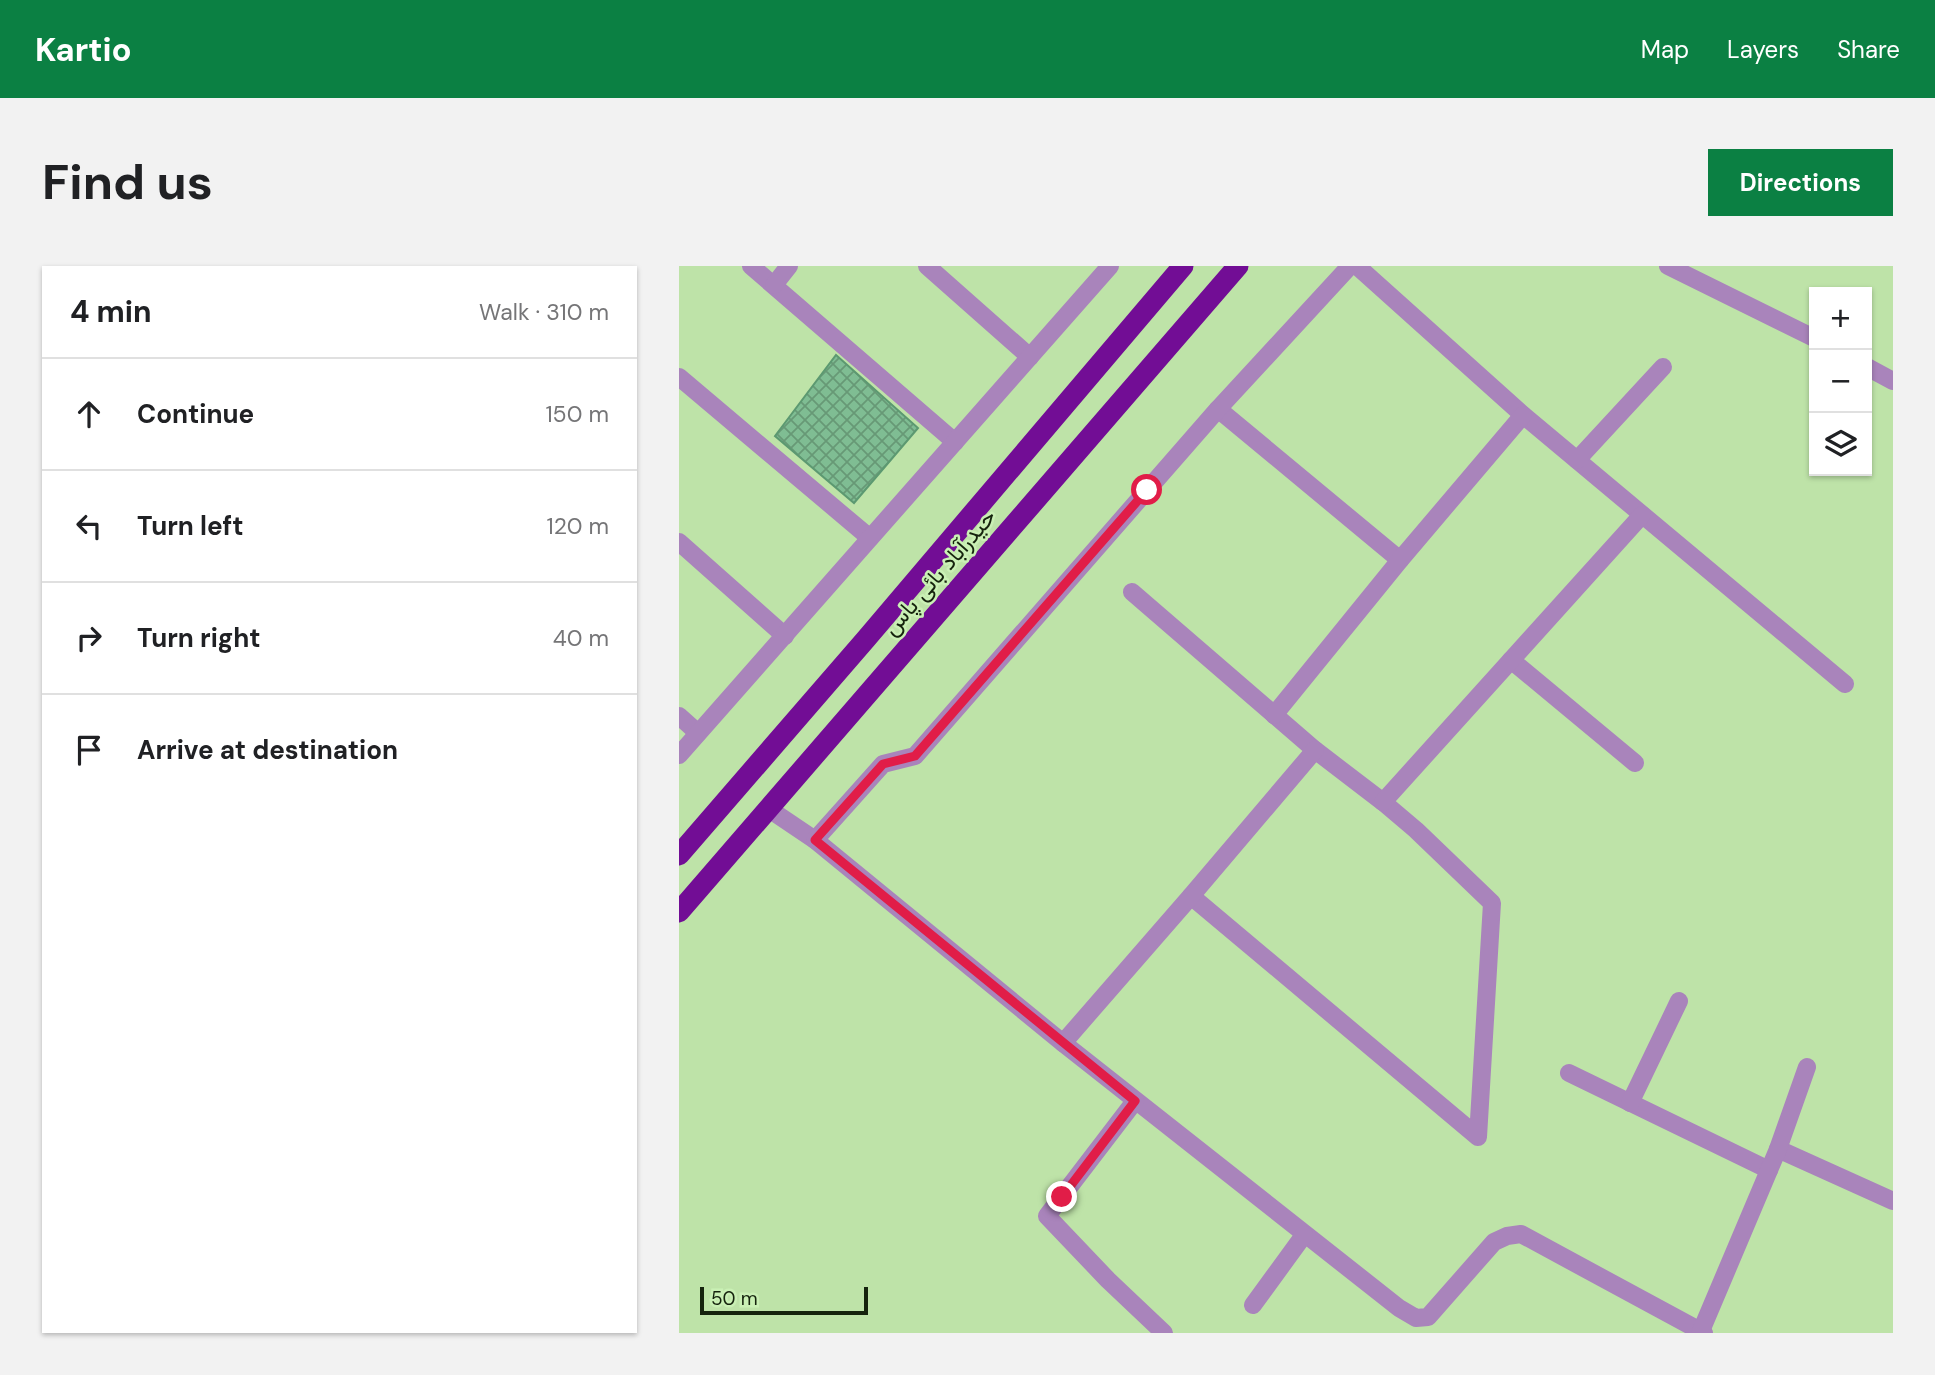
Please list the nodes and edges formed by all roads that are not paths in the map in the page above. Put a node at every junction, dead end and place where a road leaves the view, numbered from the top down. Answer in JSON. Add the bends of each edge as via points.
{"nodes":[{"id":1,"x":751,"y":266,"type":"edge"},
{"id":2,"x":789,"y":266,"type":"edge"},
{"id":3,"x":927,"y":266,"type":"edge"},
{"id":4,"x":1110,"y":266,"type":"edge"},
{"id":5,"x":1183,"y":266,"type":"edge"},
{"id":6,"x":1238,"y":266,"type":"edge"},
{"id":7,"x":1350,"y":266,"type":"edge"},
{"id":8,"x":1357,"y":266,"type":"edge"},
{"id":9,"x":1668,"y":266,"type":"edge"},
{"id":10,"x":774,"y":285,"type":"junction"},
{"id":11,"x":1809,"y":335,"type":"edge"},
{"id":12,"x":1030,"y":356,"type":"junction"},
{"id":13,"x":1663,"y":368,"type":"dead end"},
{"id":14,"x":1872,"y":370,"type":"edge"},
{"id":15,"x":679,"y":377,"type":"edge"},
{"id":16,"x":1893,"y":381,"type":"edge"},
{"id":17,"x":1218,"y":409,"type":"junction"},
{"id":18,"x":1523,"y":415,"type":"junction"},
{"id":19,"x":955,"y":442,"type":"junction"},
{"id":20,"x":1577,"y":460,"type":"junction"},
{"id":21,"x":1642,"y":515,"type":"junction"},
{"id":22,"x":870,"y":538,"type":"junction"},
{"id":23,"x":679,"y":542,"type":"edge"},
{"id":24,"x":1400,"y":560,"type":"junction"},
{"id":25,"x":1132,"y":592,"type":"dead end"},
{"id":26,"x":785,"y":636,"type":"junction"},
{"id":27,"x":1511,"y":660,"type":"junction"},
{"id":28,"x":1845,"y":684,"type":"dead end"},
{"id":29,"x":1274,"y":715,"type":"junction"},
{"id":30,"x":679,"y":716,"type":"edge"},
{"id":31,"x":698,"y":733,"type":"junction"},
{"id":32,"x":1315,"y":750,"type":"junction"},
{"id":33,"x":679,"y":755,"type":"edge"},
{"id":34,"x":1635,"y":763,"type":"dead end"},
{"id":35,"x":1383,"y":802,"type":"junction"},
{"id":36,"x":769,"y":809,"type":"junction"},
{"id":37,"x":815,"y":840,"type":"junction"},
{"id":38,"x":679,"y":855,"type":"edge"},
{"id":39,"x":1191,"y":896,"type":"junction"},
{"id":40,"x":679,"y":912,"type":"edge"},
{"id":41,"x":1679,"y":1001,"type":"dead end"},
{"id":42,"x":1063,"y":1043,"type":"junction"},
{"id":43,"x":1807,"y":1067,"type":"dead end"},
{"id":44,"x":1569,"y":1073,"type":"dead end"},
{"id":45,"x":1135,"y":1101,"type":"junction"},
{"id":46,"x":1630,"y":1103,"type":"junction"},
{"id":47,"x":1778,"y":1149,"type":"junction"},
{"id":48,"x":1769,"y":1170,"type":"junction"},
{"id":49,"x":1893,"y":1201,"type":"edge"},
{"id":50,"x":1304,"y":1235,"type":"junction"},
{"id":51,"x":1253,"y":1305,"type":"dead end"},
{"id":52,"x":1702,"y":1332,"type":"edge"},
{"id":53,"x":1164,"y":1333,"type":"edge"}],
"edges":[{"from":1,"to":10,"type":"street"},
{"from":2,"to":10,"type":"street"},
{"from":3,"to":12,"type":"street"},
{"from":4,"to":12,"type":"street"},
{"from":5,"to":38,"type":"highway","name":"حیدرآباد بائی پاس"},
{"from":6,"to":36,"type":"highway","name":"حیدرآباد بائی پاس"},
{"from":7,"to":17,"type":"street"},
{"from":8,"to":18,"type":"street"},
{"from":9,"to":11,"type":"street"},
{"from":10,"to":19,"type":"street"},
{"from":12,"to":19,"type":"street"},
{"from":13,"to":20,"type":"street"},
{"from":14,"to":16,"type":"street"},
{"from":15,"to":22,"type":"street"},
{"from":17,"to":24,"type":"street"},
{"from":17,"to":37,"type":"street","via":[[915,756],[883,764]]},
{"from":18,"to":20,"type":"street"},
{"from":18,"to":24,"type":"street"},
{"from":19,"to":22,"type":"street"},
{"from":20,"to":21,"type":"street"},
{"from":21,"to":27,"type":"street"},
{"from":21,"to":28,"type":"street"},
{"from":22,"to":26,"type":"street"},
{"from":23,"to":26,"type":"street"},
{"from":24,"to":29,"type":"street"},
{"from":25,"to":29,"type":"street"},
{"from":26,"to":31,"type":"street"},
{"from":27,"to":34,"type":"street"},
{"from":27,"to":35,"type":"street"},
{"from":29,"to":32,"type":"street"},
{"from":30,"to":31,"type":"street"},
{"from":31,"to":33,"type":"street"},
{"from":32,"to":35,"type":"street"},
{"from":32,"to":39,"type":"street"},
{"from":35,"to":39,"type":"street","via":[[1492,903],[1478,1137]]},
{"from":36,"to":37,"type":"street"},
{"from":36,"to":40,"type":"highway","name":"حیدرآباد بائی پاس"},
{"from":37,"to":42,"type":"street"},
{"from":39,"to":42,"type":"street"},
{"from":41,"to":46,"type":"street"},
{"from":42,"to":45,"type":"street"},
{"from":43,"to":47,"type":"street"},
{"from":44,"to":46,"type":"street"},
{"from":45,"to":50,"type":"street"},
{"from":45,"to":53,"type":"street","via":[[1047,1216]]},
{"from":46,"to":48,"type":"street"},
{"from":47,"to":48,"type":"street"},
{"from":47,"to":49,"type":"street"},
{"from":48,"to":52,"type":"street"},
{"from":50,"to":51,"type":"street"},
{"from":50,"to":52,"type":"street","via":[[1416,1318],[1428,1317],[1494,1242],[1521,1234]]}]}
